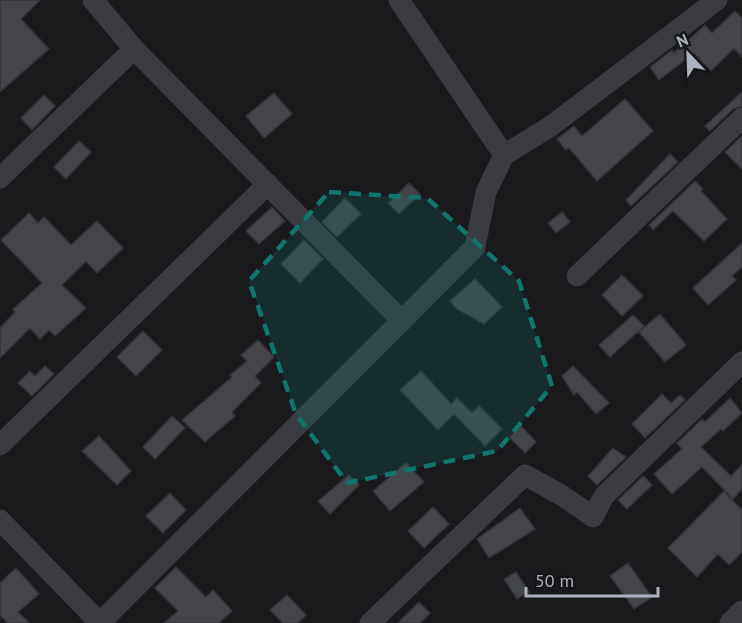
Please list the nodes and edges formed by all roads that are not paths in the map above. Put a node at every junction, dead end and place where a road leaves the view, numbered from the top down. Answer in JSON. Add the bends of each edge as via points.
{"nodes":[{"id":1,"x":93,"y":0,"type":"edge"},
{"id":2,"x":399,"y":0,"type":"edge"},
{"id":3,"x":717,"y":0,"type":"edge"},
{"id":4,"x":134,"y":49,"type":"junction"},
{"id":5,"x":742,"y":118,"type":"edge"},
{"id":6,"x":504,"y":155,"type":"junction"},
{"id":7,"x":0,"y":178,"type":"edge"},
{"id":8,"x":268,"y":184,"type":"junction"},
{"id":9,"x":577,"y":276,"type":"dead end"},
{"id":10,"x":402,"y":321,"type":"junction"},
{"id":11,"x":742,"y":362,"type":"edge"},
{"id":12,"x":0,"y":445,"type":"edge"},
{"id":13,"x":0,"y":520,"type":"edge"},
{"id":14,"x":742,"y":611,"type":"edge"},
{"id":15,"x":100,"y":623,"type":"edge"},
{"id":16,"x":370,"y":623,"type":"edge"},
{"id":17,"x":729,"y":623,"type":"edge"}],
"edges":[{"from":1,"to":4,"type":"street"},
{"from":2,"to":6,"type":"street"},
{"from":3,"to":6,"type":"street","via":[[551,126]]},
{"from":4,"to":7,"type":"street"},
{"from":4,"to":8,"type":"street"},
{"from":5,"to":9,"type":"street"},
{"from":6,"to":10,"type":"street","via":[[486,192],[475,247]]},
{"from":8,"to":10,"type":"street"},
{"from":8,"to":12,"type":"street"},
{"from":10,"to":15,"type":"street"},
{"from":11,"to":16,"type":"street","via":[[604,496],[592,517],[525,476]]},
{"from":13,"to":15,"type":"street"},
{"from":14,"to":17,"type":"street"}]}
